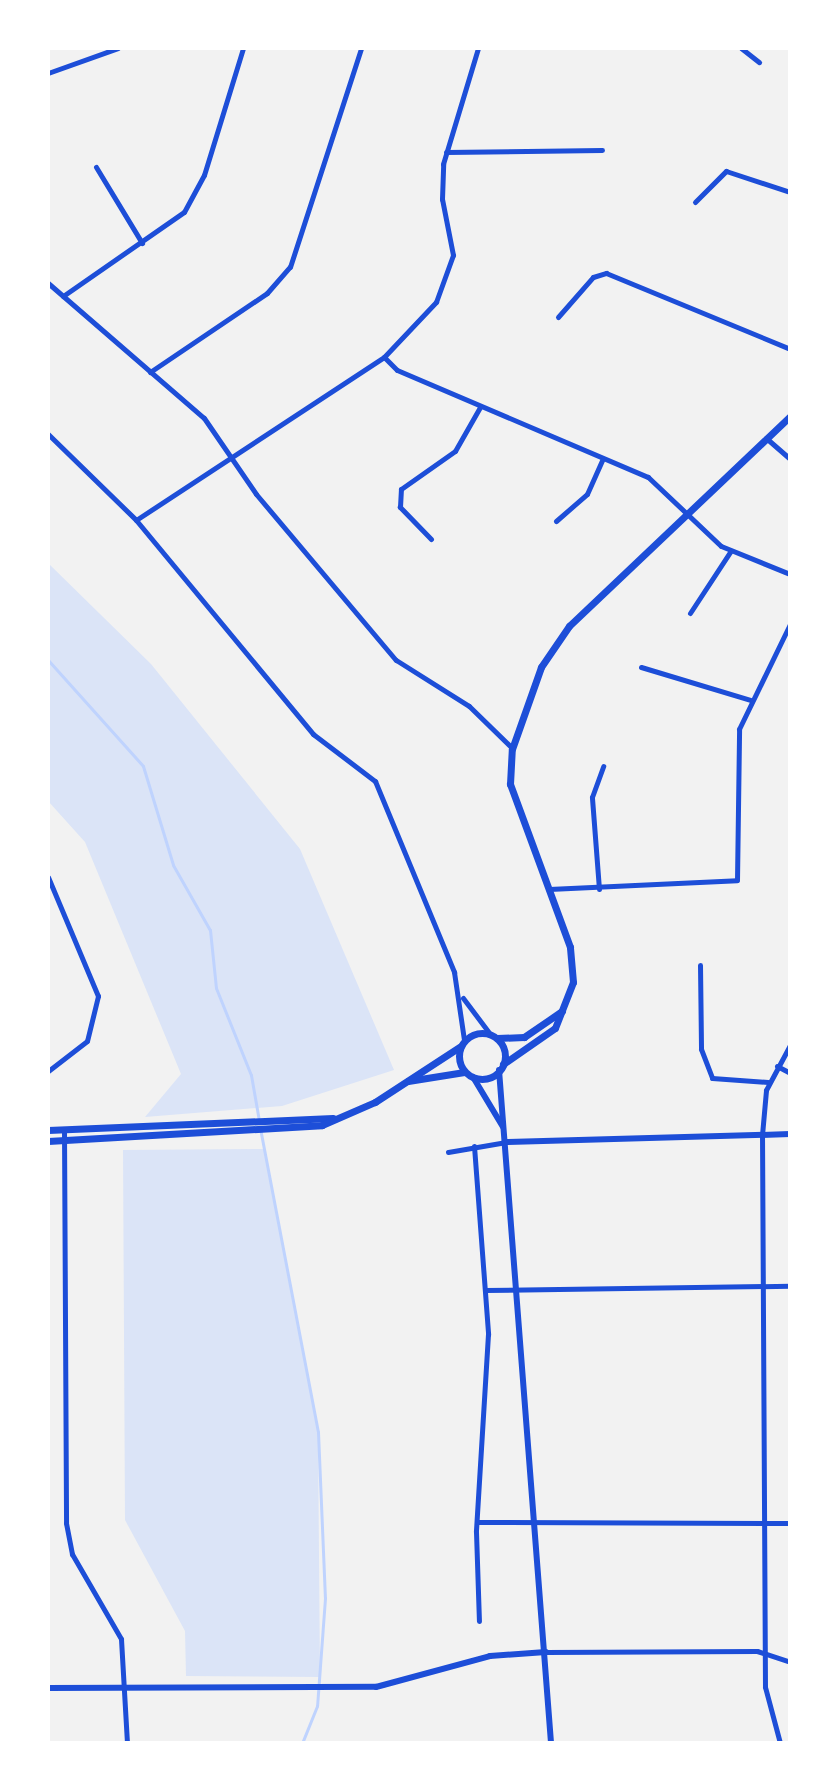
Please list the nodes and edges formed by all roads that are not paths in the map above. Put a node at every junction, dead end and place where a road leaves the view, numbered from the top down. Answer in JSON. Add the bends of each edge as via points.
{"nodes":[{"id":1,"x":118,"y":48,"type":"edge"},
{"id":2,"x":243,"y":48,"type":"edge"},
{"id":3,"x":361,"y":48,"type":"edge"},
{"id":4,"x":478,"y":48,"type":"edge"},
{"id":5,"x":741,"y":48,"type":"edge"},
{"id":6,"x":759,"y":62,"type":"dead end"},
{"id":7,"x":48,"y":73,"type":"edge"},
{"id":8,"x":602,"y":150,"type":"dead end"},
{"id":9,"x":446,"y":152,"type":"junction"},
{"id":10,"x":96,"y":167,"type":"dead end"},
{"id":11,"x":790,"y":192,"type":"edge"},
{"id":12,"x":695,"y":202,"type":"dead end"},
{"id":13,"x":142,"y":243,"type":"junction"},
{"id":14,"x":48,"y":283,"type":"edge"},
{"id":15,"x":63,"y":296,"type":"junction"},
{"id":16,"x":558,"y":317,"type":"dead end"},
{"id":17,"x":790,"y":349,"type":"edge"},
{"id":18,"x":384,"y":357,"type":"junction"},
{"id":19,"x":150,"y":372,"type":"junction"},
{"id":20,"x":480,"y":407,"type":"junction"},
{"id":21,"x":790,"y":416,"type":"edge"},
{"id":22,"x":48,"y":434,"type":"edge"},
{"id":23,"x":766,"y":438,"type":"junction"},
{"id":24,"x":229,"y":455,"type":"junction"},
{"id":25,"x":790,"y":459,"type":"edge"},
{"id":26,"x":602,"y":460,"type":"junction"},
{"id":27,"x":687,"y":513,"type":"junction"},
{"id":28,"x":136,"y":520,"type":"junction"},
{"id":29,"x":556,"y":521,"type":"dead end"},
{"id":30,"x":431,"y":539,"type":"dead end"},
{"id":31,"x":730,"y":552,"type":"junction"},
{"id":32,"x":790,"y":574,"type":"edge"},
{"id":33,"x":690,"y":613,"type":"dead end"},
{"id":34,"x":790,"y":624,"type":"edge"},
{"id":35,"x":641,"y":667,"type":"dead end"},
{"id":36,"x":750,"y":700,"type":"junction"},
{"id":37,"x":512,"y":749,"type":"junction"},
{"id":38,"x":603,"y":766,"type":"dead end"},
{"id":39,"x":48,"y":877,"type":"edge"},
{"id":40,"x":549,"y":889,"type":"junction"},
{"id":41,"x":599,"y":889,"type":"junction"},
{"id":42,"x":700,"y":965,"type":"dead end"},
{"id":43,"x":463,"y":998,"type":"junction"},
{"id":44,"x":562,"y":1011,"type":"junction"},
{"id":45,"x":493,"y":1036,"type":"junction"},
{"id":46,"x":462,"y":1043,"type":"junction"},
{"id":47,"x":790,"y":1045,"type":"edge"},
{"id":48,"x":777,"y":1066,"type":"junction"},
{"id":49,"x":501,"y":1067,"type":"junction"},
{"id":50,"x":48,"y":1071,"type":"edge"},
{"id":51,"x":790,"y":1073,"type":"edge"},
{"id":52,"x":470,"y":1075,"type":"junction"},
{"id":53,"x":408,"y":1081,"type":"junction"},
{"id":54,"x":768,"y":1082,"type":"junction"},
{"id":55,"x":333,"y":1118,"type":"junction"},
{"id":56,"x":503,"y":1127,"type":"junction"},
{"id":57,"x":48,"y":1130,"type":"edge"},
{"id":58,"x":64,"y":1130,"type":"junction"},
{"id":59,"x":790,"y":1134,"type":"edge"},
{"id":60,"x":762,"y":1135,"type":"junction"},
{"id":61,"x":48,"y":1141,"type":"edge"},
{"id":62,"x":64,"y":1141,"type":"junction"},
{"id":63,"x":507,"y":1142,"type":"junction"},
{"id":64,"x":474,"y":1146,"type":"junction"},
{"id":65,"x":448,"y":1152,"type":"dead end"},
{"id":66,"x":765,"y":1286,"type":"junction"},
{"id":67,"x":790,"y":1286,"type":"edge"},
{"id":68,"x":519,"y":1287,"type":"junction"},
{"id":69,"x":485,"y":1290,"type":"junction"},
{"id":70,"x":477,"y":1522,"type":"junction"},
{"id":71,"x":766,"y":1523,"type":"junction"},
{"id":72,"x":790,"y":1523,"type":"edge"},
{"id":73,"x":537,"y":1525,"type":"junction"},
{"id":74,"x":479,"y":1621,"type":"dead end"},
{"id":75,"x":546,"y":1652,"type":"junction"},
{"id":76,"x":765,"y":1656,"type":"junction"},
{"id":77,"x":790,"y":1662,"type":"edge"},
{"id":78,"x":48,"y":1688,"type":"edge"},
{"id":79,"x":127,"y":1689,"type":"junction"},
{"id":80,"x":127,"y":1743,"type":"edge"},
{"id":81,"x":551,"y":1743,"type":"edge"},
{"id":82,"x":780,"y":1743,"type":"edge"}],
"edges":[{"from":1,"to":7,"type":"street"},
{"from":2,"to":13,"type":"street","via":[[195,195],[177,220]]},
{"from":3,"to":19,"type":"street","via":[[290,267],[267,293]]},
{"from":4,"to":9,"type":"street"},
{"from":5,"to":6,"type":"street"},
{"from":8,"to":9,"type":"street"},
{"from":9,"to":18,"type":"street","via":[[441,190],[452,268],[436,302]]},
{"from":10,"to":13,"type":"street"},
{"from":11,"to":12,"type":"street","via":[[726,171]]},
{"from":13,"to":15,"type":"street"},
{"from":14,"to":15,"type":"street"},
{"from":15,"to":19,"type":"street"},
{"from":16,"to":17,"type":"street","via":[[593,277],[606,273]]},
{"from":18,"to":20,"type":"street","via":[[397,370]]},
{"from":18,"to":24,"type":"street"},
{"from":19,"to":24,"type":"street","via":[[204,418]]},
{"from":20,"to":26,"type":"street"},
{"from":20,"to":30,"type":"street","via":[[455,451],[401,489],[400,507]]},
{"from":21,"to":23,"type":"main road"},
{"from":22,"to":28,"type":"street"},
{"from":23,"to":25,"type":"street"},
{"from":23,"to":27,"type":"main road"},
{"from":24,"to":28,"type":"street"},
{"from":24,"to":37,"type":"street","via":[[396,660],[469,706]]},
{"from":26,"to":27,"type":"street","via":[[648,477]]},
{"from":26,"to":29,"type":"street","via":[[587,494]]},
{"from":27,"to":31,"type":"street"},
{"from":27,"to":37,"type":"main road","via":[[553,644]]},
{"from":28,"to":43,"type":"street","via":[[313,734],[375,781]]},
{"from":31,"to":32,"type":"street"},
{"from":31,"to":33,"type":"street"},
{"from":34,"to":36,"type":"street"},
{"from":35,"to":36,"type":"street"},
{"from":36,"to":41,"type":"street","via":[[738,741],[737,880]]},
{"from":37,"to":40,"type":"main road","via":[[512,795]]},
{"from":38,"to":41,"type":"street","via":[[592,797]]},
{"from":39,"to":50,"type":"street","via":[[98,996],[87,1041]]},
{"from":40,"to":41,"type":"street","via":[[574,883]]},
{"from":40,"to":44,"type":"main road","via":[[574,967]]},
{"from":42,"to":54,"type":"street","via":[[701,1049],[712,1078]]},
{"from":43,"to":45,"type":"street"},
{"from":43,"to":46,"type":"street"},
{"from":44,"to":45,"type":"main road","via":[[524,1037]]},
{"from":44,"to":49,"type":"main road","via":[[546,1037]]},
{"from":45,"to":46,"type":"main road"},
{"from":45,"to":49,"type":"main road"},
{"from":46,"to":52,"type":"main road"},
{"from":46,"to":53,"type":"main road"},
{"from":47,"to":48,"type":"street"},
{"from":48,"to":51,"type":"street"},
{"from":48,"to":54,"type":"street"},
{"from":49,"to":52,"type":"main road"},
{"from":49,"to":56,"type":"street"},
{"from":52,"to":53,"type":"main road","via":[[445,1070]]},
{"from":52,"to":56,"type":"street"},
{"from":53,"to":55,"type":"main road"},
{"from":54,"to":60,"type":"street"},
{"from":55,"to":58,"type":"main road"},
{"from":55,"to":62,"type":"main road","via":[[301,1128]]},
{"from":56,"to":63,"type":"street"},
{"from":57,"to":58,"type":"main road"},
{"from":58,"to":62,"type":"street"},
{"from":59,"to":60,"type":"street"},
{"from":60,"to":63,"type":"street"},
{"from":60,"to":66,"type":"street"},
{"from":61,"to":62,"type":"main road"},
{"from":62,"to":79,"type":"street","via":[[68,1541],[121,1639]]},
{"from":63,"to":64,"type":"street"},
{"from":63,"to":68,"type":"street"},
{"from":64,"to":65,"type":"street"},
{"from":64,"to":69,"type":"street"},
{"from":66,"to":67,"type":"street"},
{"from":66,"to":68,"type":"street"},
{"from":66,"to":71,"type":"street"},
{"from":68,"to":69,"type":"street"},
{"from":68,"to":73,"type":"street"},
{"from":69,"to":70,"type":"street"},
{"from":70,"to":73,"type":"street"},
{"from":70,"to":74,"type":"street"},
{"from":71,"to":72,"type":"street"},
{"from":71,"to":73,"type":"street"},
{"from":71,"to":76,"type":"street"},
{"from":73,"to":75,"type":"street"},
{"from":75,"to":76,"type":"street"},
{"from":75,"to":79,"type":"street","via":[[504,1653],[398,1685]]},
{"from":75,"to":81,"type":"street"},
{"from":76,"to":77,"type":"street"},
{"from":76,"to":82,"type":"street","via":[[767,1701]]},
{"from":78,"to":79,"type":"street"},
{"from":79,"to":80,"type":"street"}]}
